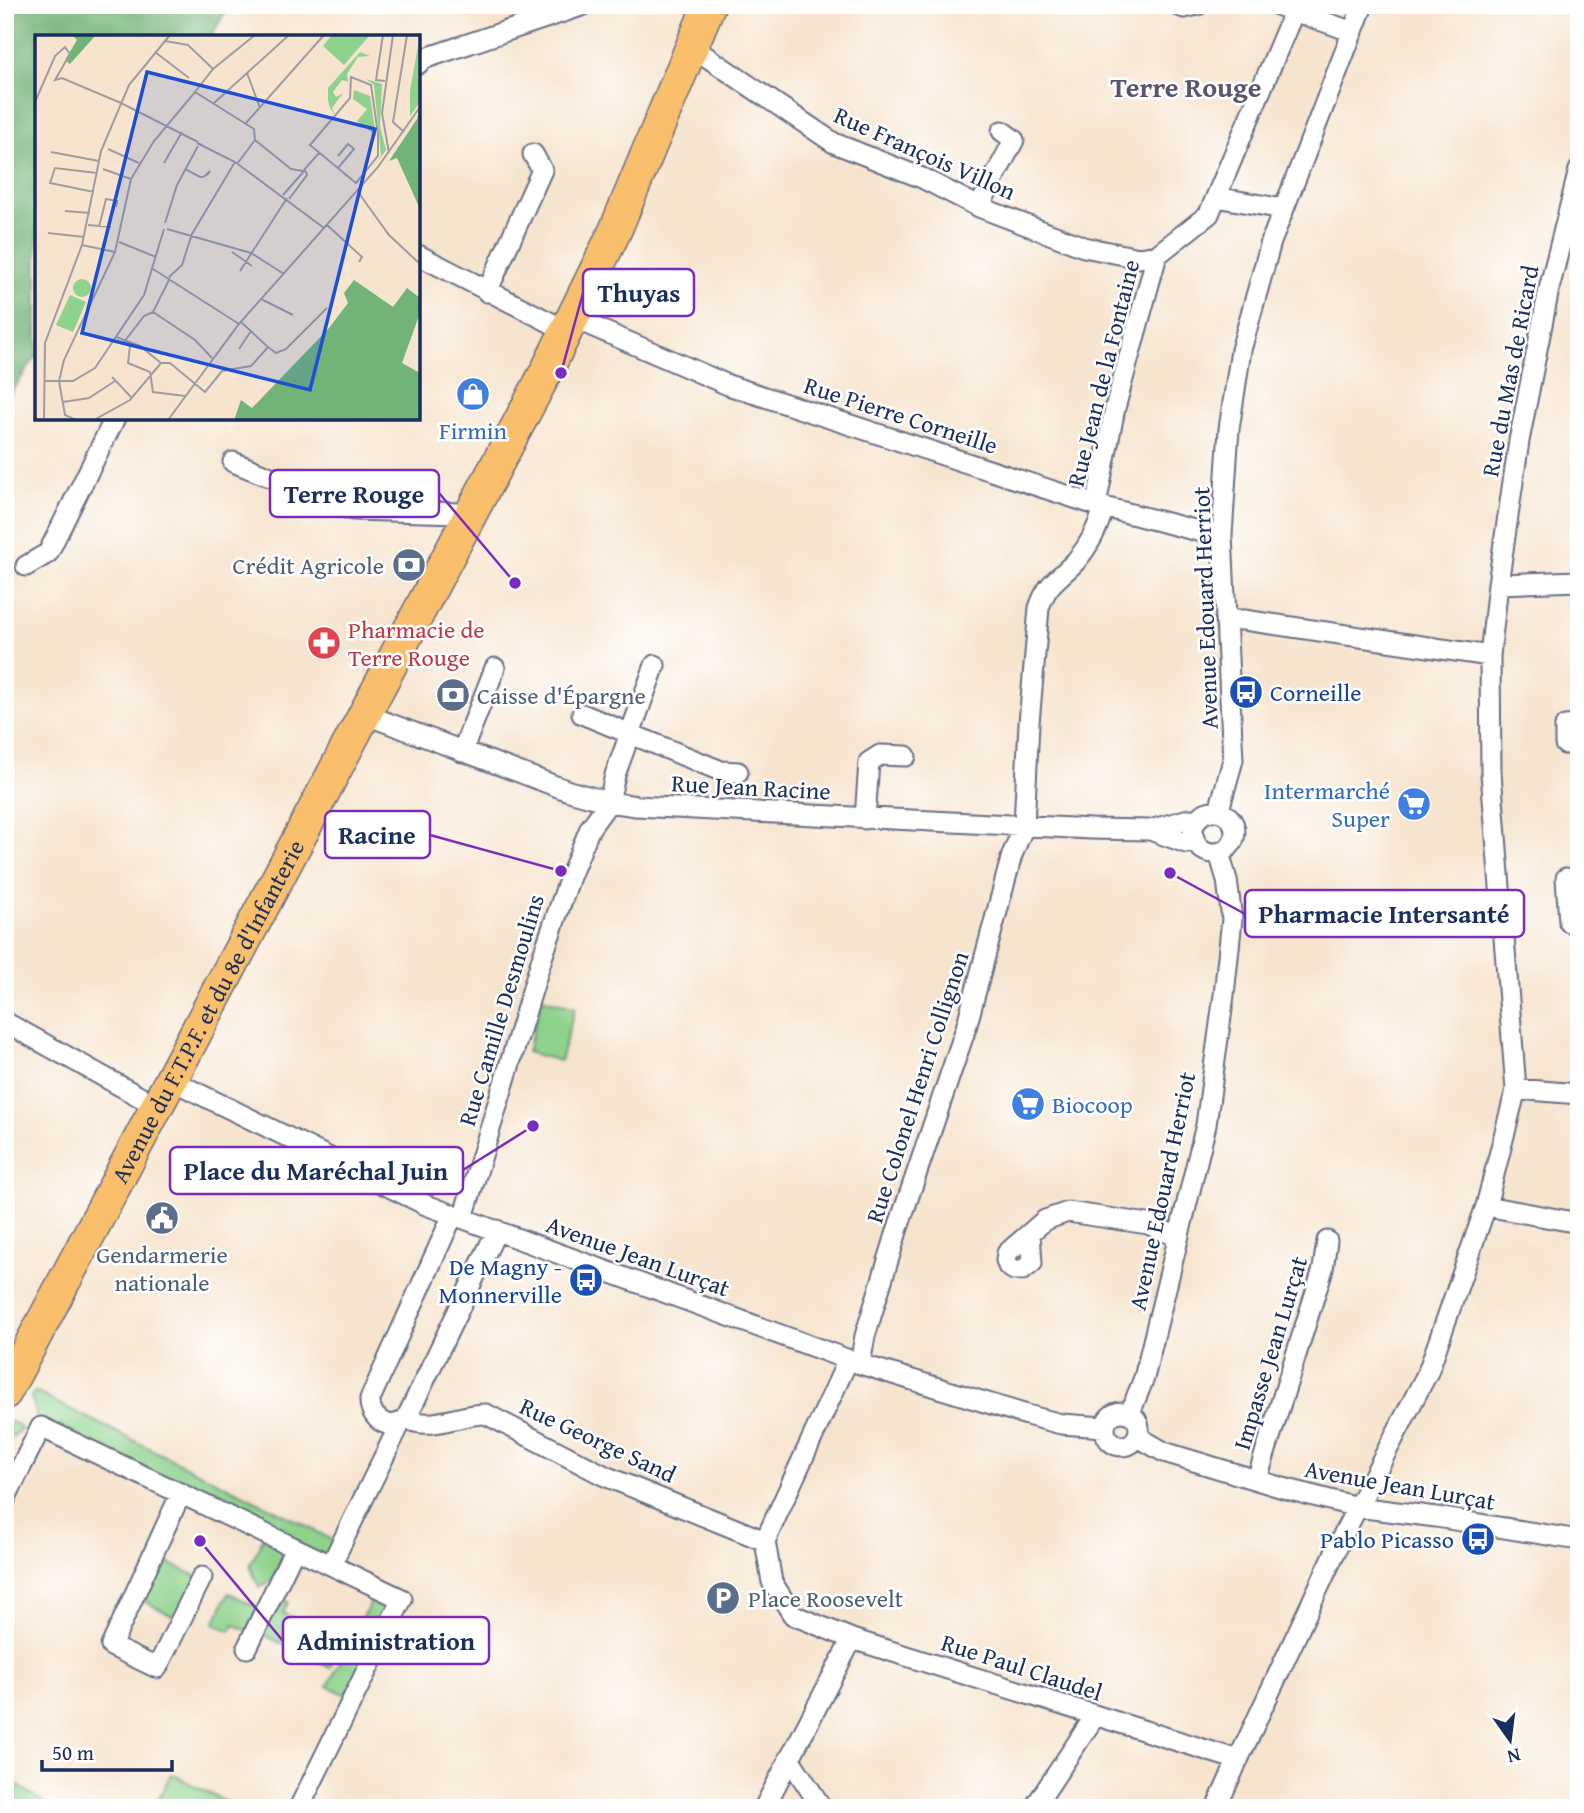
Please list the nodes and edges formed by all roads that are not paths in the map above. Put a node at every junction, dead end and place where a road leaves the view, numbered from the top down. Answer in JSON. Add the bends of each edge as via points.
{"nodes":[{"id":1,"x":584,"y":5,"type":"edge"},
{"id":2,"x":709,"y":5,"type":"edge"},
{"id":3,"x":1177,"y":5,"type":"edge"},
{"id":4,"x":1198,"y":5,"type":"edge"},
{"id":5,"x":1363,"y":5,"type":"edge"},
{"id":6,"x":1286,"y":8,"type":"edge"},
{"id":7,"x":1353,"y":32,"type":"junction"},
{"id":8,"x":692,"y":47,"type":"junction"},
{"id":9,"x":420,"y":62,"type":"edge"},
{"id":10,"x":1002,"y":131,"type":"dead end"},
{"id":11,"x":533,"y":155,"type":"dead end"},
{"id":12,"x":1579,"y":170,"type":"edge"},
{"id":13,"x":1216,"y":197,"type":"junction"},
{"id":14,"x":979,"y":207,"type":"junction"},
{"id":15,"x":1283,"y":209,"type":"junction"},
{"id":16,"x":1157,"y":255,"type":"junction"},
{"id":17,"x":420,"y":257,"type":"edge"},
{"id":18,"x":487,"y":292,"type":"junction"},
{"id":19,"x":570,"y":325,"type":"junction"},
{"id":20,"x":114,"y":420,"type":"edge"},
{"id":21,"x":233,"y":462,"type":"dead end"},
{"id":22,"x":1100,"y":505,"type":"junction"},
{"id":23,"x":469,"y":517,"type":"junction"},
{"id":24,"x":1222,"y":534,"type":"junction"},
{"id":25,"x":26,"y":566,"type":"dead end"},
{"id":26,"x":1579,"y":581,"type":"edge"},
{"id":27,"x":1498,"y":584,"type":"junction"},
{"id":28,"x":1225,"y":620,"type":"junction"},
{"id":29,"x":1490,"y":656,"type":"junction"},
{"id":30,"x":655,"y":665,"type":"dead end"},
{"id":31,"x":495,"y":668,"type":"dead end"},
{"id":32,"x":363,"y":714,"type":"junction"},
{"id":33,"x":582,"y":714,"type":"dead end"},
{"id":34,"x":1579,"y":725,"type":"edge"},
{"id":35,"x":630,"y":732,"type":"junction"},
{"id":36,"x":1565,"y":744,"type":"dead end"},
{"id":37,"x":462,"y":752,"type":"junction"},
{"id":38,"x":906,"y":755,"type":"dead end"},
{"id":39,"x":738,"y":772,"type":"dead end"},
{"id":40,"x":609,"y":802,"type":"junction"},
{"id":41,"x":1219,"y":810,"type":"junction"},
{"id":42,"x":865,"y":818,"type":"junction"},
{"id":43,"x":1196,"y":820,"type":"junction"},
{"id":44,"x":1024,"y":826,"type":"junction"},
{"id":45,"x":1150,"y":830,"type":"junction"},
{"id":46,"x":1195,"y":842,"type":"junction"},
{"id":47,"x":1219,"y":853,"type":"junction"},
{"id":48,"x":1566,"y":878,"type":"dead end"},
{"id":49,"x":1579,"y":921,"type":"edge"},
{"id":50,"x":5,"y":1022,"type":"edge"},
{"id":51,"x":1516,"y":1089,"type":"junction"},
{"id":52,"x":165,"y":1094,"type":"junction"},
{"id":53,"x":1579,"y":1094,"type":"edge"},
{"id":54,"x":1486,"y":1206,"type":"junction"},
{"id":55,"x":458,"y":1216,"type":"junction"},
{"id":56,"x":1579,"y":1223,"type":"edge"},
{"id":57,"x":497,"y":1230,"type":"junction"},
{"id":58,"x":1030,"y":1233,"type":"dead end"},
{"id":59,"x":1178,"y":1237,"type":"junction"},
{"id":60,"x":1327,"y":1241,"type":"dead end"},
{"id":61,"x":854,"y":1362,"type":"junction"},
{"id":62,"x":9,"y":1378,"type":"edge"},
{"id":63,"x":1130,"y":1413,"type":"junction"},
{"id":64,"x":403,"y":1422,"type":"junction"},
{"id":65,"x":1104,"y":1427,"type":"junction"},
{"id":66,"x":1138,"y":1437,"type":"junction"},
{"id":67,"x":1257,"y":1479,"type":"junction"},
{"id":68,"x":181,"y":1493,"type":"junction"},
{"id":69,"x":5,"y":1499,"type":"edge"},
{"id":70,"x":1357,"y":1507,"type":"junction"},
{"id":71,"x":1579,"y":1540,"type":"edge"},
{"id":72,"x":765,"y":1541,"type":"junction"},
{"id":73,"x":295,"y":1548,"type":"junction"},
{"id":74,"x":331,"y":1565,"type":"junction"},
{"id":75,"x":202,"y":1577,"type":"dead end"},
{"id":76,"x":852,"y":1639,"type":"junction"},
{"id":77,"x":247,"y":1648,"type":"dead end"},
{"id":78,"x":1095,"y":1716,"type":"junction"},
{"id":79,"x":789,"y":1758,"type":"junction"},
{"id":80,"x":1238,"y":1760,"type":"junction"},
{"id":81,"x":299,"y":1808,"type":"edge"},
{"id":82,"x":764,"y":1808,"type":"edge"},
{"id":83,"x":822,"y":1808,"type":"edge"},
{"id":84,"x":1034,"y":1808,"type":"edge"},
{"id":85,"x":1216,"y":1808,"type":"edge"}],
"edges":[{"from":1,"to":9,"type":"street"},
{"from":2,"to":8,"type":"main road","name":"Avenue du F.T.P.F. et du 8e d'Infanterie"},
{"from":3,"to":4,"type":"street"},
{"from":5,"to":7,"type":"street","name":"Avenue Edouard Herriot"},
{"from":6,"to":7,"type":"street"},
{"from":6,"to":13,"type":"street","name":"Rue Jean de la Fontaine"},
{"from":7,"to":15,"type":"street","name":"Avenue Edouard Herriot"},
{"from":8,"to":14,"type":"street","name":"Rue François Villon","via":[[834,143],[922,178]]},
{"from":8,"to":19,"type":"main road","name":"Avenue du F.T.P.F. et du 8e d'Infanterie"},
{"from":10,"to":14,"type":"street","via":[[1014,140]]},
{"from":11,"to":18,"type":"street","via":[[542,170]]},
{"from":12,"to":27,"type":"street","name":"Rue du Mas de Ricard","via":[[1549,289]]},
{"from":13,"to":15,"type":"street"},
{"from":13,"to":16,"type":"street","name":"Rue Jean de la Fontaine","via":[[1209,214]]},
{"from":14,"to":16,"type":"street","name":"Rue François Villon","via":[[1084,247],[1139,258]]},
{"from":15,"to":24,"type":"street","name":"Avenue Edouard Herriot","via":[[1241,350],[1229,429]]},
{"from":16,"to":22,"type":"street","name":"Rue Jean de la Fontaine","via":[[1115,408]]},
{"from":17,"to":18,"type":"street","name":"Rue Pierre Corneille"},
{"from":18,"to":19,"type":"street","name":"Rue Pierre Corneille"},
{"from":19,"to":22,"type":"street","name":"Rue Pierre Corneille","via":[[727,385]]},
{"from":19,"to":23,"type":"main road","name":"Avenue du F.T.P.F. et du 8e d'Infanterie"},
{"from":20,"to":25,"type":"street","via":[[48,553]]},
{"from":21,"to":23,"type":"street","via":[[353,510]]},
{"from":22,"to":24,"type":"street","name":"Rue Pierre Corneille"},
{"from":22,"to":44,"type":"street","name":"Rue Jean de la Fontaine","via":[[1100,523],[1078,559],[1045,590],[1039,608]]},
{"from":23,"to":32,"type":"main road","name":"Avenue du F.T.P.F. et du 8e d'Infanterie"},
{"from":24,"to":28,"type":"street","name":"Avenue Edouard Herriot"},
{"from":26,"to":27,"type":"street"},
{"from":27,"to":29,"type":"street","name":"Rue du Mas de Ricard"},
{"from":28,"to":29,"type":"street"},
{"from":28,"to":41,"type":"street","name":"Avenue Edouard Herriot","via":[[1233,760]]},
{"from":29,"to":51,"type":"street","name":"Rue du Mas de Ricard","via":[[1491,774]]},
{"from":30,"to":35,"type":"street","name":"Rue Camille Desmoulins"},
{"from":31,"to":37,"type":"street"},
{"from":32,"to":37,"type":"street","name":"Rue Jean Racine"},
{"from":32,"to":52,"type":"main road","name":"Avenue du F.T.P.F. et du 8e d'Infanterie"},
{"from":33,"to":35,"type":"street"},
{"from":34,"to":36,"type":"street","via":[[1565,726]]},
{"from":35,"to":39,"type":"street","via":[[721,771]]},
{"from":35,"to":40,"type":"street","name":"Rue Camille Desmoulins"},
{"from":37,"to":40,"type":"street","name":"Rue Jean Racine"},
{"from":38,"to":42,"type":"street","via":[[880,755],[869,762]]},
{"from":40,"to":42,"type":"street","name":"Rue Jean Racine"},
{"from":40,"to":55,"type":"street","name":"Rue Camille Desmoulins","via":[[590,828],[570,877]]},
{"from":41,"to":43,"type":"street"},
{"from":41,"to":47,"type":"street","via":[[1233,820],[1235,837]]},
{"from":42,"to":44,"type":"street","name":"Rue Jean Racine"},
{"from":43,"to":45,"type":"street","name":"Rue Jean Racine"},
{"from":43,"to":46,"type":"street"},
{"from":44,"to":45,"type":"street","name":"Rue Jean Racine"},
{"from":44,"to":61,"type":"street","name":"Rue Colonel Henri Collignon","via":[[1012,855],[966,1028]]},
{"from":45,"to":46,"type":"street","name":"Rue Jean Racine"},
{"from":46,"to":47,"type":"street","via":[[1201,849]]},
{"from":47,"to":59,"type":"street","name":"Avenue Edouard Herriot","via":[[1232,907],[1224,995],[1206,1125]]},
{"from":48,"to":49,"type":"street","via":[[1569,922]]},
{"from":50,"to":52,"type":"street","name":"Avenue Jean Lurçat"},
{"from":51,"to":53,"type":"street"},
{"from":51,"to":54,"type":"street","name":"Rue du Mas de Ricard"},
{"from":52,"to":55,"type":"street","name":"Avenue Jean Lurçat"},
{"from":52,"to":62,"type":"main road","name":"Avenue du F.T.P.F. et du 8e d'Infanterie"},
{"from":54,"to":56,"type":"street"},
{"from":54,"to":70,"type":"street","name":"Rue du Mas de Ricard","via":[[1428,1372]]},
{"from":55,"to":57,"type":"street","name":"Avenue Jean Lurçat"},
{"from":55,"to":64,"type":"street","name":"Rue Camille Desmoulins","via":[[370,1399],[374,1416],[392,1426]]},
{"from":57,"to":61,"type":"street","name":"Avenue Jean Lurçat"},
{"from":57,"to":64,"type":"street"},
{"from":58,"to":59,"type":"street","via":[[1045,1220],[1068,1212],[1147,1224]]},
{"from":59,"to":63,"type":"street","name":"Avenue Edouard Herriot","via":[[1144,1378]]},
{"from":60,"to":67,"type":"street","name":"Impasse Jean Lurçat","via":[[1323,1269]]},
{"from":61,"to":65,"type":"street","name":"Avenue Jean Lurçat","via":[[1060,1424]]},
{"from":61,"to":72,"type":"street"},
{"from":63,"to":65,"type":"street","via":[[1112,1415]]},
{"from":63,"to":66,"type":"street","via":[[1138,1422]]},
{"from":64,"to":72,"type":"street","name":"Rue George Sand","via":[[425,1425],[486,1414],[605,1476]]},
{"from":64,"to":74,"type":"street"},
{"from":65,"to":66,"type":"street","via":[[1115,1445],[1126,1446]]},
{"from":66,"to":67,"type":"street","name":"Avenue Jean Lurçat","via":[[1164,1452]]},
{"from":67,"to":70,"type":"street","name":"Avenue Jean Lurçat"},
{"from":68,"to":69,"type":"street","via":[[41,1426]]},
{"from":68,"to":73,"type":"street"},
{"from":68,"to":75,"type":"street","via":[[111,1646],[157,1668]]},
{"from":70,"to":71,"type":"street","name":"Avenue Jean Lurçat"},
{"from":70,"to":80,"type":"street"},
{"from":72,"to":76,"type":"street","name":"Rue Paul Claudel","via":[[772,1582],[793,1615]]},
{"from":73,"to":74,"type":"street"},
{"from":73,"to":77,"type":"street"},
{"from":74,"to":81,"type":"street","via":[[402,1599]]},
{"from":76,"to":78,"type":"street","name":"Rue Paul Claudel"},
{"from":76,"to":79,"type":"street"},
{"from":78,"to":80,"type":"street","name":"Rue Paul Claudel"},
{"from":78,"to":84,"type":"street"},
{"from":79,"to":82,"type":"street"},
{"from":79,"to":83,"type":"street"},
{"from":80,"to":85,"type":"street"}]}
